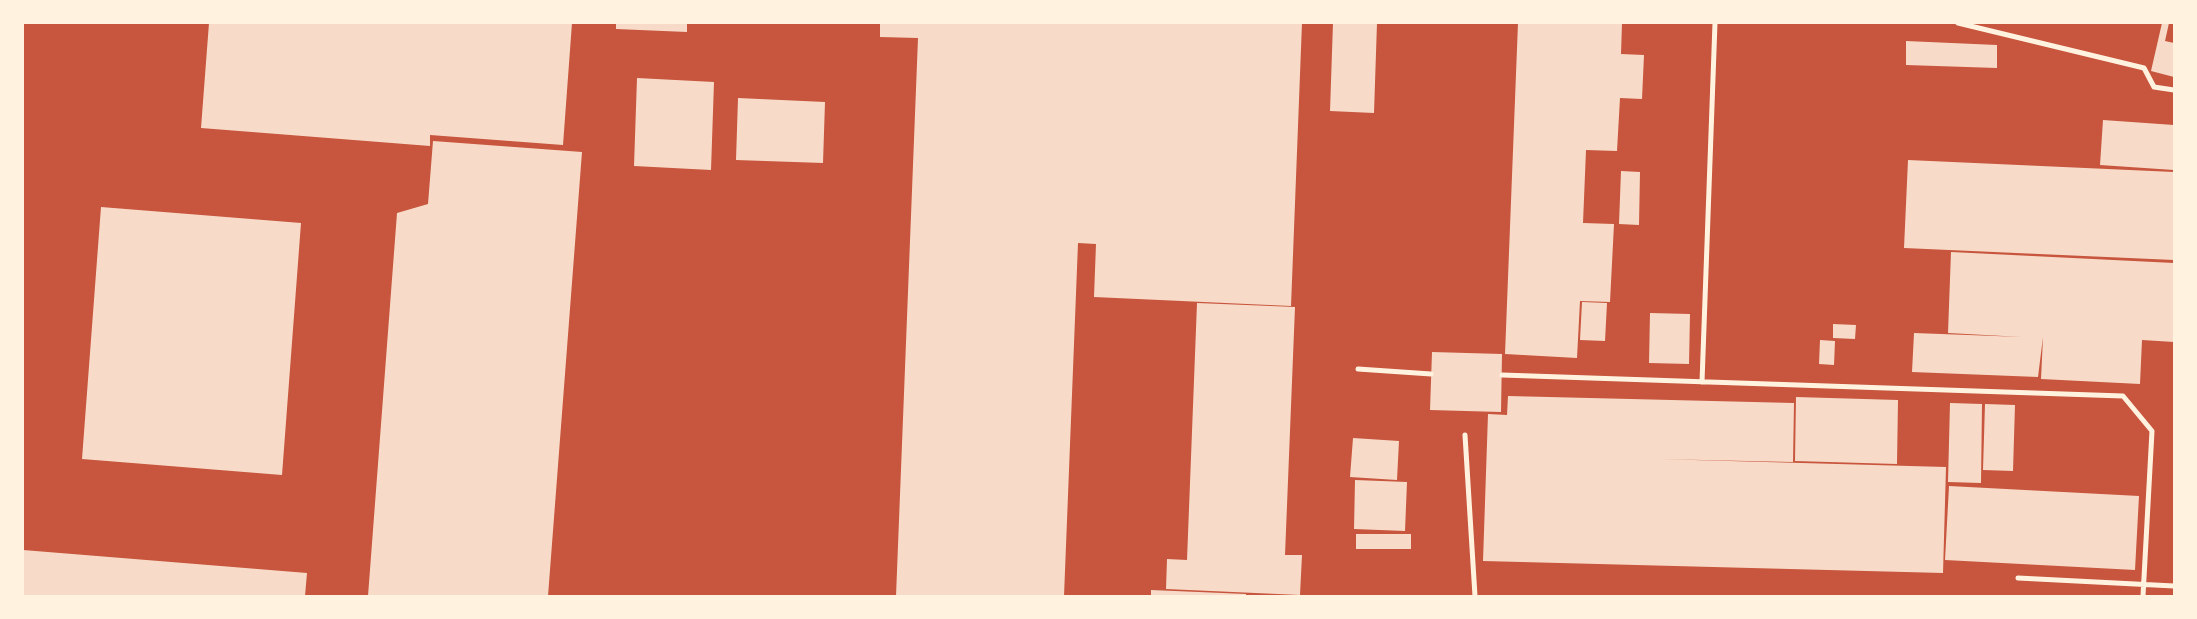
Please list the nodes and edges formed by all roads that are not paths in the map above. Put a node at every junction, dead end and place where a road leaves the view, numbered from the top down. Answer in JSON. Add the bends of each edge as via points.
{"nodes":[{"id":1,"x":1715,"y":23,"type":"edge"},
{"id":2,"x":1958,"y":23,"type":"edge"},
{"id":3,"x":2174,"y":90,"type":"edge"},
{"id":4,"x":1358,"y":369,"type":"dead end"},
{"id":5,"x":1431,"y":374,"type":"dead end"},
{"id":6,"x":1502,"y":375,"type":"dead end"},
{"id":7,"x":1702,"y":382,"type":"junction"},
{"id":8,"x":1465,"y":435,"type":"dead end"},
{"id":9,"x":2018,"y":578,"type":"dead end"},
{"id":10,"x":2143,"y":584,"type":"junction"},
{"id":11,"x":2174,"y":586,"type":"edge"},
{"id":12,"x":1475,"y":596,"type":"edge"},
{"id":13,"x":2143,"y":596,"type":"edge"}],
"edges":[{"from":1,"to":7,"type":"lane"},
{"from":2,"to":3,"type":"lane","via":[[2144,68],[2154,87]]},
{"from":4,"to":5,"type":"lane"},
{"from":6,"to":7,"type":"lane"},
{"from":7,"to":10,"type":"lane","via":[[2123,396],[2152,431]]},
{"from":8,"to":12,"type":"lane"},
{"from":9,"to":10,"type":"lane"},
{"from":10,"to":11,"type":"lane"},
{"from":10,"to":13,"type":"lane"}]}
